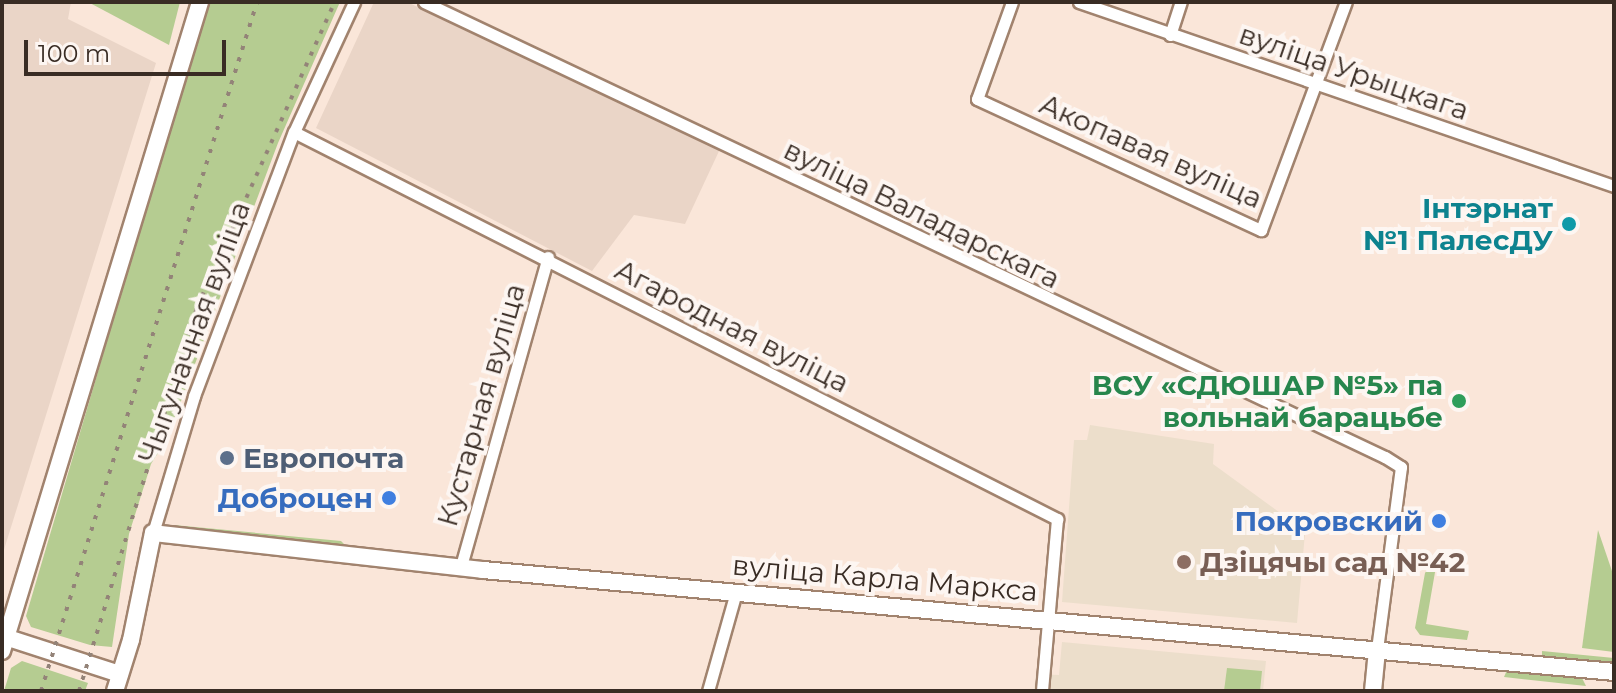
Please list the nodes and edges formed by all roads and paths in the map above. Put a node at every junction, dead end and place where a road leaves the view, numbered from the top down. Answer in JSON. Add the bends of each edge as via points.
{"nodes":[{"id":1,"x":200,"y":2,"type":"edge"},
{"id":2,"x":354,"y":2,"type":"edge"},
{"id":3,"x":424,"y":2,"type":"edge"},
{"id":4,"x":1012,"y":2,"type":"edge"},
{"id":5,"x":1079,"y":2,"type":"edge"},
{"id":6,"x":1181,"y":2,"type":"edge"},
{"id":7,"x":1346,"y":2,"type":"edge"},
{"id":8,"x":1170,"y":35,"type":"junction"},
{"id":9,"x":1318,"y":86,"type":"junction"},
{"id":10,"x":294,"y":132,"type":"junction"},
{"id":11,"x":1614,"y":186,"type":"edge"},
{"id":12,"x":548,"y":257,"type":"junction"},
{"id":13,"x":153,"y":533,"type":"junction"},
{"id":14,"x":461,"y":566,"type":"junction"},
{"id":15,"x":736,"y":592,"type":"junction"},
{"id":16,"x":1049,"y":619,"type":"junction"},
{"id":17,"x":3,"y":641,"type":"edge"},
{"id":18,"x":1377,"y":650,"type":"junction"},
{"id":19,"x":1614,"y":672,"type":"edge"},
{"id":20,"x":120,"y":674,"type":"junction"},
{"id":21,"x":115,"y":691,"type":"edge"},
{"id":22,"x":708,"y":691,"type":"edge"},
{"id":23,"x":1042,"y":691,"type":"edge"},
{"id":24,"x":1373,"y":691,"type":"edge"}],
"edges":[{"from":1,"to":17,"type":"main road"},
{"from":2,"to":10,"type":"street","name":"Чыгуначная вуліца"},
{"from":3,"to":18,"type":"street","name":"вуліца Валадарскага","via":[[1401,467]]},
{"from":4,"to":9,"type":"street","name":"Акопавая вуліца","via":[[977,99],[1261,230]]},
{"from":5,"to":8,"type":"street","name":"вуліца Урыцкага"},
{"from":6,"to":8,"type":"street"},
{"from":7,"to":9,"type":"street"},
{"from":8,"to":9,"type":"street","name":"вуліца Урыцкага"},
{"from":9,"to":11,"type":"street","name":"вуліца Урыцкага"},
{"from":10,"to":12,"type":"street","name":"Агародная вуліца"},
{"from":10,"to":13,"type":"street","name":"Чыгуначная вуліца","via":[[194,396]]},
{"from":12,"to":14,"type":"street","name":"Кустарная вуліца"},
{"from":12,"to":16,"type":"street","name":"Агародная вуліца","via":[[1057,519]]},
{"from":13,"to":14,"type":"main road","name":"вуліца Карла Маркса"},
{"from":13,"to":20,"type":"main road","name":"Чыгуначная вуліца"},
{"from":14,"to":15,"type":"main road","name":"вуліца Карла Маркса"},
{"from":15,"to":16,"type":"main road","name":"вуліца Карла Маркса"},
{"from":15,"to":22,"type":"street"},
{"from":16,"to":18,"type":"main road","name":"вуліца Карла Маркса"},
{"from":16,"to":23,"type":"street"},
{"from":17,"to":20,"type":"main road"},
{"from":18,"to":19,"type":"main road","name":"вуліца Карла Маркса"},
{"from":18,"to":24,"type":"main road"},
{"from":20,"to":21,"type":"main road","name":"Чыгуначная вуліца"}]}
